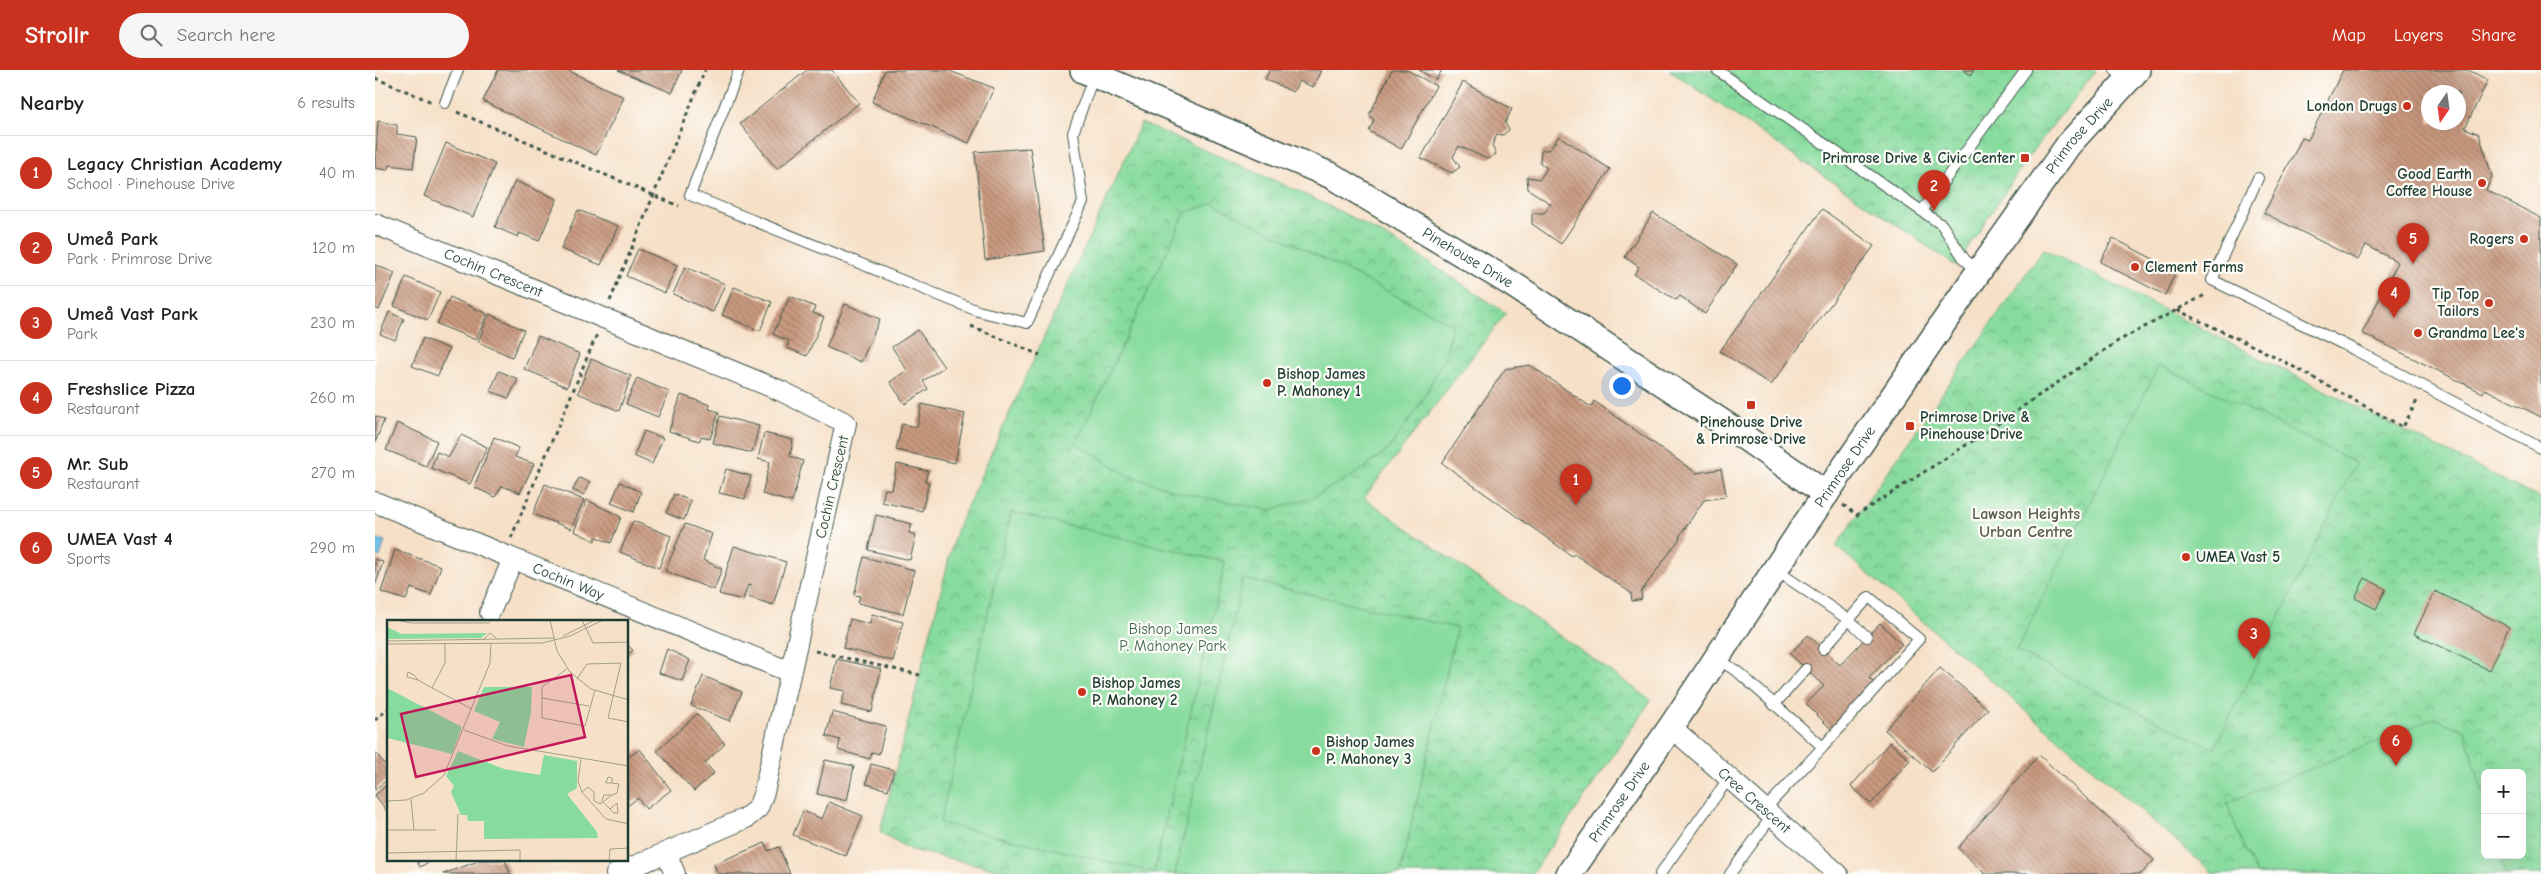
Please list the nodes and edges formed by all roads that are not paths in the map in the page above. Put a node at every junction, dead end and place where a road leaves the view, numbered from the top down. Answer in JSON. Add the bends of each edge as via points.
{"nodes":[{"id":1,"x":458,"y":70,"type":"edge"},
{"id":2,"x":739,"y":70,"type":"edge"},
{"id":3,"x":1717,"y":70,"type":"edge"},
{"id":4,"x":2026,"y":70,"type":"edge"},
{"id":5,"x":1089,"y":72,"type":"edge"},
{"id":6,"x":2126,"y":74,"type":"edge"},
{"id":7,"x":445,"y":102,"type":"dead end"},
{"id":8,"x":2258,"y":178,"type":"dead end"},
{"id":9,"x":1922,"y":211,"type":"junction"},
{"id":10,"x":375,"y":224,"type":"edge"},
{"id":11,"x":1979,"y":271,"type":"junction"},
{"id":12,"x":2541,"y":448,"type":"edge"},
{"id":13,"x":1826,"y":494,"type":"junction"},
{"id":14,"x":375,"y":502,"type":"edge"},
{"id":15,"x":513,"y":559,"type":"junction"},
{"id":16,"x":1775,"y":569,"type":"junction"},
{"id":17,"x":490,"y":612,"type":"dead end"},
{"id":18,"x":1849,"y":620,"type":"junction"},
{"id":19,"x":1867,"y":637,"type":"dead end"},
{"id":20,"x":1823,"y":649,"type":"dead end"},
{"id":21,"x":1717,"y":657,"type":"junction"},
{"id":22,"x":1805,"y":668,"type":"dead end"},
{"id":23,"x":789,"y":672,"type":"junction"},
{"id":24,"x":1774,"y":704,"type":"junction"},
{"id":25,"x":1671,"y":727,"type":"junction"},
{"id":26,"x":1823,"y":747,"type":"junction"},
{"id":27,"x":1729,"y":778,"type":"junction"},
{"id":28,"x":1768,"y":812,"type":"junction"},
{"id":29,"x":666,"y":853,"type":"junction"},
{"id":30,"x":616,"y":874,"type":"edge"},
{"id":31,"x":675,"y":874,"type":"edge"},
{"id":32,"x":1569,"y":874,"type":"edge"},
{"id":33,"x":1660,"y":874,"type":"edge"},
{"id":34,"x":1730,"y":874,"type":"edge"},
{"id":35,"x":1838,"y":874,"type":"edge"}],
"edges":[{"from":1,"to":7,"type":"lane"},
{"from":2,"to":5,"type":"lane","via":[[690,195],[978,311],[1027,323],[1083,202],[1073,133]]},
{"from":3,"to":9,"type":"lane"},
{"from":4,"to":9,"type":"lane"},
{"from":5,"to":13,"type":"street","name":"Pinehouse Drive","via":[[1332,176],[1512,284]]},
{"from":6,"to":11,"type":"street","name":"Primrose Drive","via":[[2069,144]]},
{"from":8,"to":12,"type":"lane","via":[[2212,280],[2353,349]]},
{"from":9,"to":11,"type":"lane","via":[[1942,225],[1965,260]]},
{"from":10,"to":23,"type":"street","name":"Cochin Crescent","via":[[781,391],[847,423]]},
{"from":11,"to":13,"type":"street","name":"Primrose Drive"},
{"from":13,"to":16,"type":"street","name":"Primrose Drive"},
{"from":14,"to":15,"type":"street","name":"Cochin Way"},
{"from":15,"to":17,"type":"street"},
{"from":15,"to":23,"type":"street","name":"Cochin Way"},
{"from":16,"to":18,"type":"lane"},
{"from":16,"to":21,"type":"street","name":"Primrose Drive"},
{"from":18,"to":19,"type":"lane"},
{"from":18,"to":20,"type":"lane"},
{"from":18,"to":26,"type":"lane","via":[[1869,597],[1919,639],[1893,660]]},
{"from":21,"to":24,"type":"lane"},
{"from":21,"to":25,"type":"street","name":"Primrose Drive"},
{"from":22,"to":24,"type":"lane"},
{"from":23,"to":29,"type":"street","name":"Cochin Crescent","via":[[758,808],[746,818]]},
{"from":24,"to":26,"type":"lane"},
{"from":25,"to":27,"type":"street","name":"Cree Crescent"},
{"from":25,"to":32,"type":"street","name":"Primrose Drive"},
{"from":26,"to":28,"type":"lane"},
{"from":27,"to":28,"type":"street","name":"Cree Crescent"},
{"from":27,"to":33,"type":"lane"},
{"from":28,"to":34,"type":"lane"},
{"from":28,"to":35,"type":"street","name":"Cree Crescent"},
{"from":29,"to":30,"type":"street","name":"Cochin Crescent"},
{"from":29,"to":31,"type":"street"}]}
